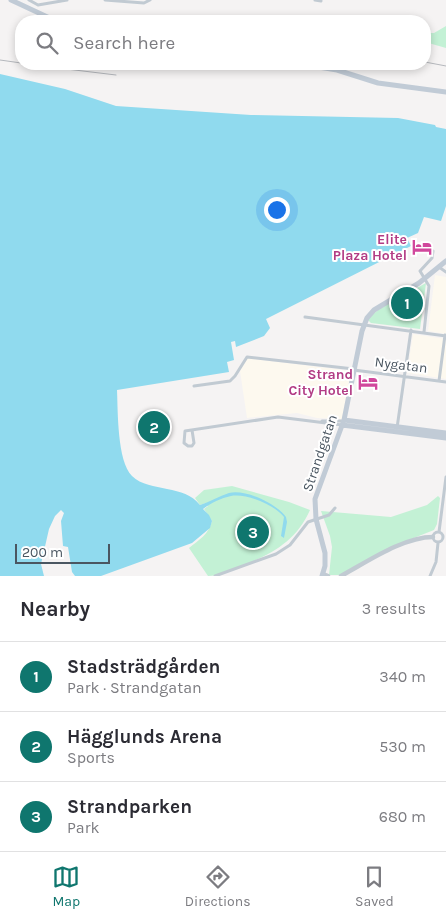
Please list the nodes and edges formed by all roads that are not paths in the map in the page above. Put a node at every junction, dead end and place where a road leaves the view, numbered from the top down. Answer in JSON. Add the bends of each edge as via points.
{"nodes":[{"id":1,"x":12,"y":0,"type":"edge"},
{"id":2,"x":29,"y":0,"type":"edge"},
{"id":3,"x":67,"y":0,"type":"edge"},
{"id":4,"x":105,"y":0,"type":"edge"},
{"id":5,"x":150,"y":0,"type":"edge"},
{"id":6,"x":315,"y":0,"type":"edge"},
{"id":7,"x":321,"y":1,"type":"dead end"},
{"id":8,"x":43,"y":15,"type":"edge"},
{"id":9,"x":337,"y":70,"type":"edge"},
{"id":10,"x":446,"y":92,"type":"edge"},
{"id":11,"x":434,"y":251,"type":"dead end"},
{"id":12,"x":446,"y":261,"type":"edge"},
{"id":13,"x":438,"y":267,"type":"junction"},
{"id":14,"x":446,"y":272,"type":"edge"},
{"id":15,"x":425,"y":278,"type":"junction"},
{"id":16,"x":305,"y":317,"type":"dead end"},
{"id":17,"x":367,"y":325,"type":"junction"},
{"id":18,"x":411,"y":330,"type":"junction"},
{"id":19,"x":424,"y":332,"type":"junction"},
{"id":20,"x":445,"y":335,"type":"edge"},
{"id":21,"x":354,"y":370,"type":"junction"},
{"id":22,"x":404,"y":376,"type":"junction"},
{"id":23,"x":439,"y":381,"type":"junction"},
{"id":24,"x":446,"y":382,"type":"edge"},
{"id":25,"x":194,"y":386,"type":"dead end"},
{"id":26,"x":343,"y":423,"type":"junction"},
{"id":27,"x":397,"y":429,"type":"junction"},
{"id":28,"x":192,"y":430,"type":"junction"},
{"id":29,"x":446,"y":433,"type":"edge"},
{"id":30,"x":446,"y":438,"type":"edge"},
{"id":31,"x":446,"y":477,"type":"edge"},
{"id":32,"x":335,"y":508,"type":"dead end"},
{"id":33,"x":316,"y":519,"type":"junction"},
{"id":34,"x":438,"y":532,"type":"junction"},
{"id":35,"x":432,"y":537,"type":"junction"},
{"id":36,"x":444,"y":538,"type":"edge"},
{"id":37,"x":438,"y":542,"type":"junction"},
{"id":38,"x":324,"y":575,"type":"edge"},
{"id":39,"x":215,"y":576,"type":"edge"},
{"id":40,"x":341,"y":576,"type":"edge"},
{"id":41,"x":430,"y":576,"type":"edge"}],
"edges":[{"from":1,"to":8,"type":"main road"},
{"from":2,"to":3,"type":"street","via":[[38,5]]},
{"from":4,"to":5,"type":"street","via":[[144,3]]},
{"from":6,"to":7,"type":"street"},
{"from":9,"to":10,"type":"main road","via":[[378,83]]},
{"from":11,"to":15,"type":"street","via":[[432,258],[420,269]]},
{"from":12,"to":13,"type":"main road","name":"Strandgatan"},
{"from":13,"to":14,"type":"street"},
{"from":13,"to":15,"type":"main road","name":"Strandgatan"},
{"from":15,"to":17,"type":"main road","name":"Strandgatan","via":[[374,310],[367,318]]},
{"from":15,"to":19,"type":"street","via":[[429,286]]},
{"from":16,"to":17,"type":"street"},
{"from":17,"to":18,"type":"street"},
{"from":17,"to":21,"type":"main road","name":"Strandgatan"},
{"from":18,"to":19,"type":"street"},
{"from":18,"to":22,"type":"street"},
{"from":19,"to":20,"type":"street"},
{"from":20,"to":23,"type":"street"},
{"from":21,"to":22,"type":"street","name":"Nygatan"},
{"from":21,"to":25,"type":"street","name":"Nygatan","via":[[246,357],[230,381]]},
{"from":21,"to":26,"type":"main road","name":"Strandgatan"},
{"from":22,"to":23,"type":"street","name":"Nygatan"},
{"from":22,"to":27,"type":"street"},
{"from":23,"to":24,"type":"street","name":"Nygatan"},
{"from":26,"to":27,"type":"main road"},
{"from":26,"to":28,"type":"street","via":[[278,417]]},
{"from":26,"to":33,"type":"main road","name":"Strandgatan","via":[[318,490]]},
{"from":27,"to":29,"type":"main road"},
{"from":27,"to":30,"type":"main road"},
{"from":28,"to":28,"type":"street","via":[[194,443],[188,446],[184,442],[185,431]]},
{"from":31,"to":34,"type":"street"},
{"from":32,"to":33,"type":"street","via":[[329,516]]},
{"from":33,"to":38,"type":"main road","name":"Strandgatan","via":[[325,553]]},
{"from":33,"to":39,"type":"street","via":[[308,522],[290,545],[276,554]]},
{"from":34,"to":35,"type":"street"},
{"from":34,"to":36,"type":"street"},
{"from":35,"to":37,"type":"street"},
{"from":35,"to":40,"type":"street","via":[[406,543]]},
{"from":36,"to":37,"type":"street"},
{"from":37,"to":41,"type":"street"}]}
